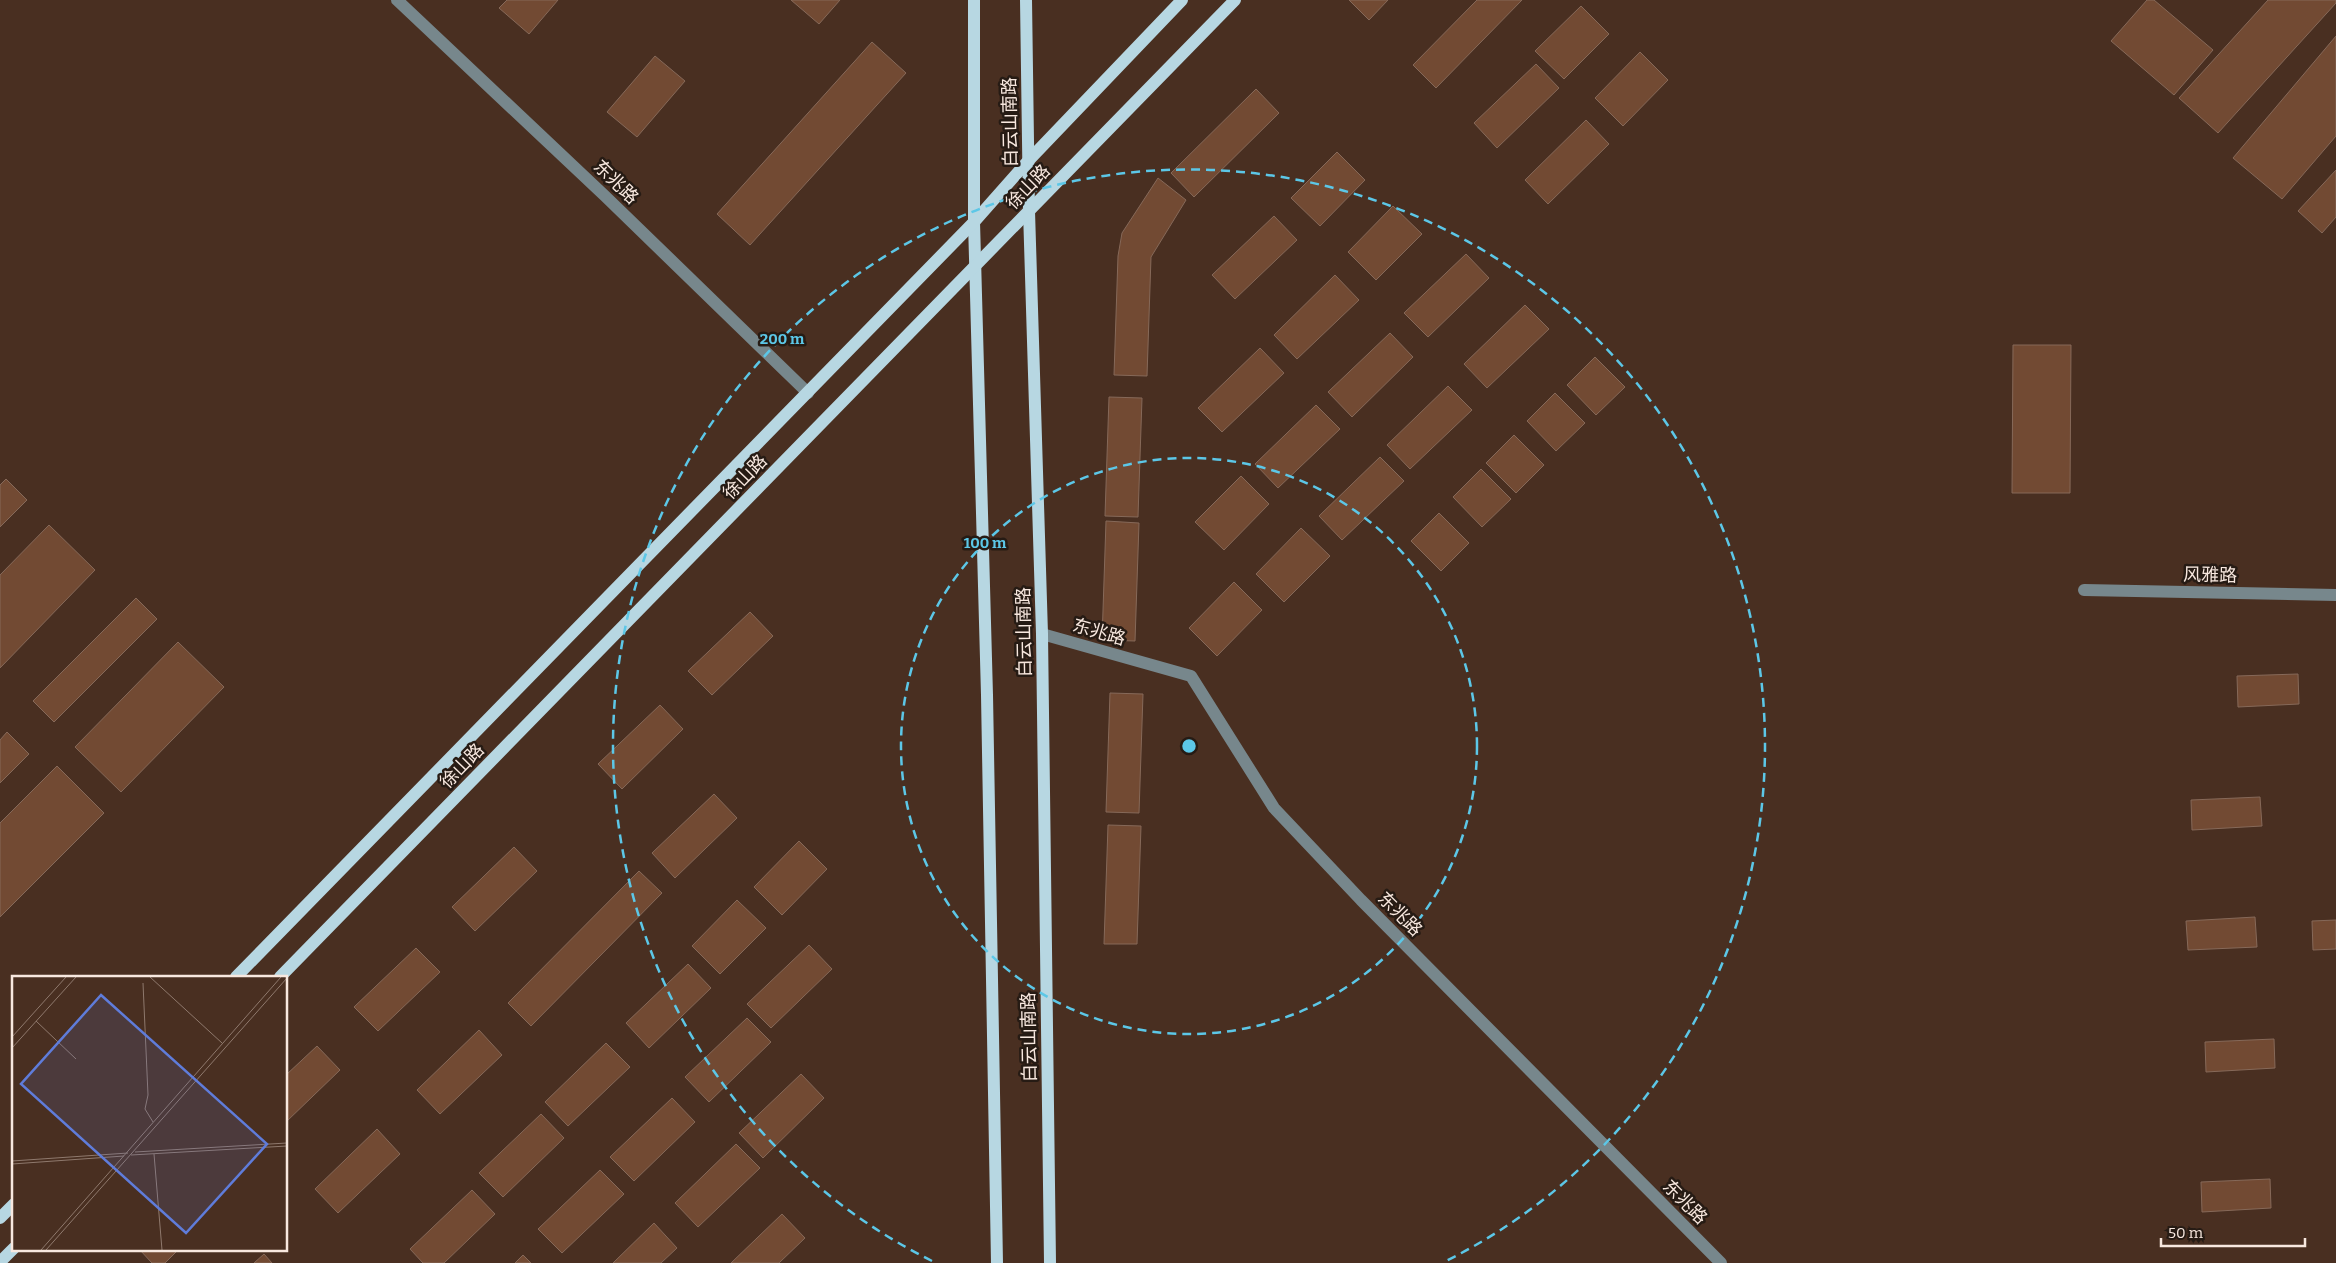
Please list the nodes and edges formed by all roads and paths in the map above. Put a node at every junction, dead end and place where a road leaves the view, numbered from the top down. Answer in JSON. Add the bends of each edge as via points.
{"nodes":[{"id":1,"x":397,"y":0,"type":"edge"},
{"id":2,"x":974,"y":0,"type":"edge"},
{"id":3,"x":1026,"y":0,"type":"edge"},
{"id":4,"x":1182,"y":0,"type":"edge"},
{"id":5,"x":1235,"y":0,"type":"edge"},
{"id":6,"x":1028,"y":161,"type":"junction"},
{"id":7,"x":1029,"y":211,"type":"junction"},
{"id":8,"x":974,"y":222,"type":"junction"},
{"id":9,"x":975,"y":267,"type":"junction"},
{"id":10,"x":808,"y":393,"type":"junction"},
{"id":11,"x":2084,"y":590,"type":"dead end"},
{"id":12,"x":2336,"y":595,"type":"edge"},
{"id":13,"x":1042,"y":634,"type":"junction"},
{"id":14,"x":237,"y":976,"type":"edge"},
{"id":15,"x":281,"y":976,"type":"edge"},
{"id":16,"x":12,"y":1206,"type":"edge"},
{"id":17,"x":0,"y":1218,"type":"edge"},
{"id":18,"x":12,"y":1250,"type":"edge"},
{"id":19,"x":0,"y":1262,"type":"edge"},
{"id":20,"x":997,"y":1263,"type":"edge"},
{"id":21,"x":1050,"y":1263,"type":"edge"},
{"id":22,"x":1721,"y":1263,"type":"edge"}],
"edges":[{"from":1,"to":10,"type":"street","name":"东兆路"},
{"from":2,"to":8,"type":"main road","name":"白云山南路"},
{"from":3,"to":6,"type":"main road","name":"白云山南路"},
{"from":4,"to":6,"type":"main road","name":"徐山路"},
{"from":5,"to":7,"type":"main road","name":"徐山路"},
{"from":6,"to":7,"type":"main road","name":"白云山南路"},
{"from":6,"to":8,"type":"main road","name":"徐山路"},
{"from":7,"to":9,"type":"main road","name":"徐山路"},
{"from":7,"to":13,"type":"main road","name":"白云山南路"},
{"from":8,"to":9,"type":"main road","name":"白云山南路"},
{"from":8,"to":10,"type":"main road","name":"徐山路"},
{"from":9,"to":15,"type":"main road","name":"徐山路"},
{"from":9,"to":20,"type":"main road","name":"白云山南路","via":[[987,694]]},
{"from":10,"to":14,"type":"main road","name":"徐山路"},
{"from":11,"to":12,"type":"street","name":"风雅路"},
{"from":13,"to":21,"type":"main road","name":"白云山南路"},
{"from":13,"to":22,"type":"street","name":"东兆路","via":[[1192,676],[1274,808]]},
{"from":16,"to":17,"type":"main road"},
{"from":18,"to":19,"type":"main road"}]}
